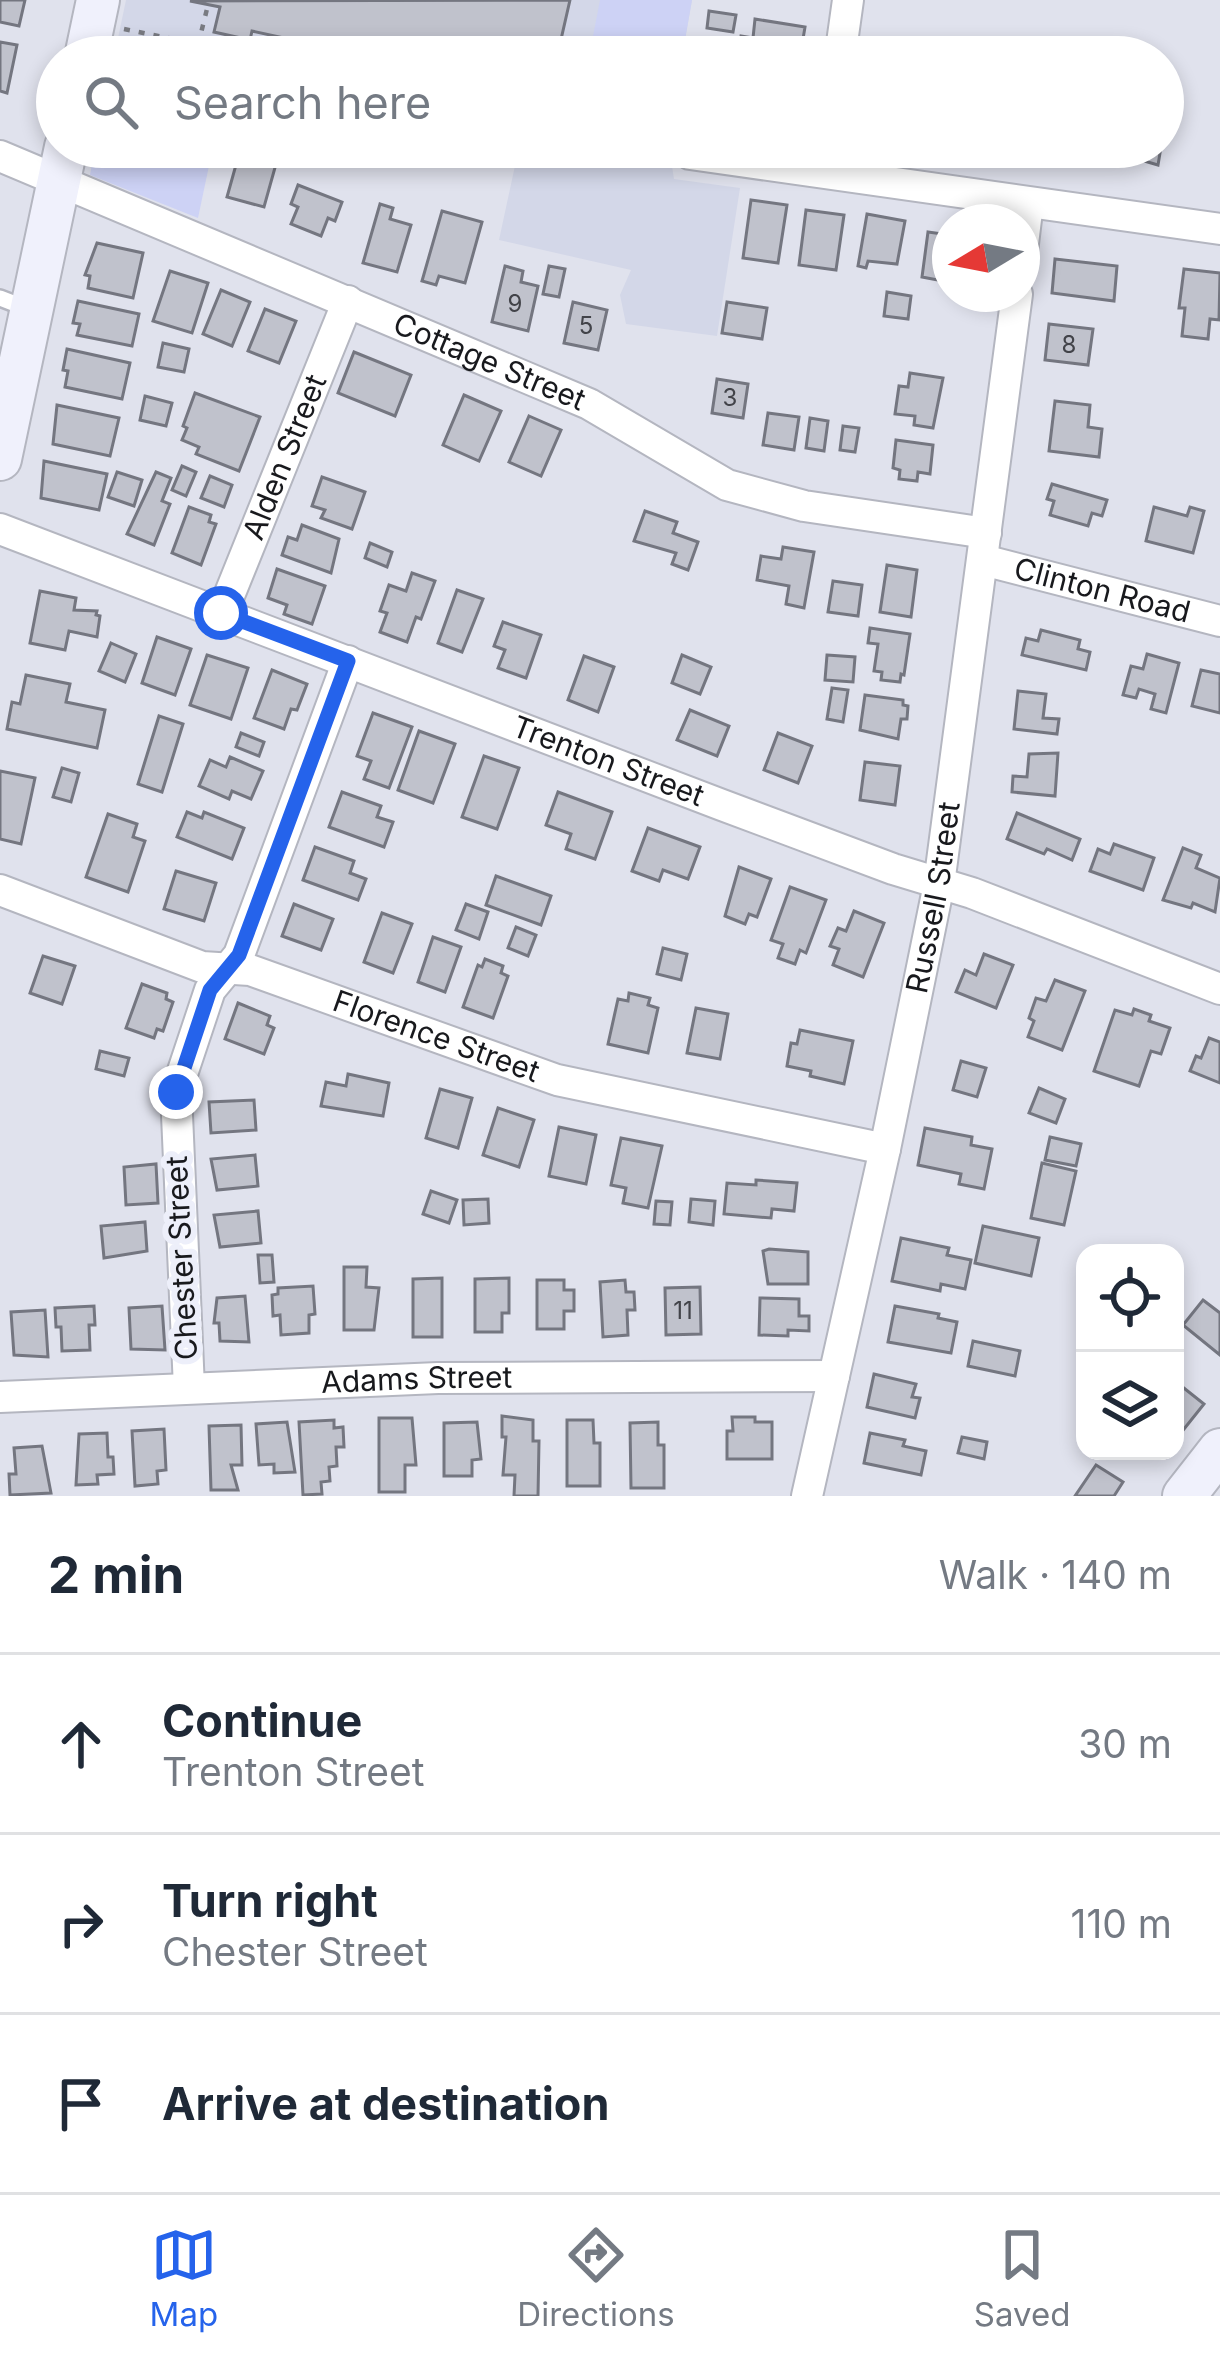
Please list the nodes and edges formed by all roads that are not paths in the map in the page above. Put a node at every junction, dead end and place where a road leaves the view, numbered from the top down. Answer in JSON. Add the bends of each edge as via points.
{"nodes":[{"id":1,"x":848,"y":0,"type":"edge"},
{"id":2,"x":843,"y":36,"type":"edge"},
{"id":3,"x":0,"y":156,"type":"edge"},
{"id":4,"x":36,"y":161,"type":"edge"},
{"id":5,"x":62,"y":168,"type":"edge"},
{"id":6,"x":71,"y":168,"type":"edge"},
{"id":7,"x":863,"y":168,"type":"edge"},
{"id":8,"x":1028,"y":203,"type":"joint"},
{"id":9,"x":1220,"y":229,"type":"edge"},
{"id":10,"x":348,"y":301,"type":"junction"},
{"id":11,"x":16,"y":304,"type":"edge"},
{"id":12,"x":1015,"y":312,"type":"edge"},
{"id":13,"x":0,"y":459,"type":"edge"},
{"id":14,"x":0,"y":529,"type":"edge"},
{"id":15,"x":984,"y":546,"type":"junction"},
{"id":16,"x":221,"y":613,"type":"junction"},
{"id":17,"x":1220,"y":621,"type":"edge"},
{"id":18,"x":348,"y":661,"type":"junction"},
{"id":19,"x":939,"y":884,"type":"junction"},
{"id":20,"x":0,"y":890,"type":"edge"},
{"id":21,"x":223,"y":970,"type":"junction"},
{"id":22,"x":1220,"y":989,"type":"edge"},
{"id":23,"x":885,"y":1148,"type":"junction"},
{"id":24,"x":834,"y":1376,"type":"junction"},
{"id":25,"x":189,"y":1388,"type":"junction"},
{"id":26,"x":0,"y":1397,"type":"edge"},
{"id":27,"x":1220,"y":1450,"type":"edge"},
{"id":28,"x":807,"y":1496,"type":"edge"},
{"id":29,"x":1184,"y":1496,"type":"edge"}],
"edges":[{"from":1,"to":2,"type":"street"},
{"from":3,"to":4,"type":"street","name":"Cottage Street"},
{"from":5,"to":11,"type":"main road"},
{"from":6,"to":10,"type":"street","name":"Cottage Street"},
{"from":7,"to":8,"type":"street"},
{"from":8,"to":9,"type":"street"},
{"from":10,"to":15,"type":"street","name":"Cottage Street","via":[[609,413],[728,485]]},
{"from":10,"to":16,"type":"street","name":"Alden Street"},
{"from":11,"to":13,"type":"main road"},
{"from":12,"to":15,"type":"street","name":"Russell Street"},
{"from":14,"to":16,"type":"street","name":"Trenton Street"},
{"from":15,"to":17,"type":"street","name":"Clinton Road"},
{"from":15,"to":19,"type":"street","name":"Russell Street"},
{"from":16,"to":18,"type":"street","name":"Trenton Street"},
{"from":18,"to":19,"type":"street","name":"Trenton Street"},
{"from":18,"to":21,"type":"street","name":"Chester Street","via":[[239,955]]},
{"from":19,"to":22,"type":"street","name":"Trenton Street"},
{"from":19,"to":23,"type":"street","name":"Russell Street"},
{"from":20,"to":21,"type":"street","name":"Florence Street"},
{"from":21,"to":23,"type":"street","name":"Florence Street","via":[[250,970],[557,1080]]},
{"from":21,"to":25,"type":"street","name":"Chester Street","via":[[175,1103]]},
{"from":23,"to":24,"type":"street","name":"Russell Street"},
{"from":24,"to":25,"type":"street","name":"Adams Street"},
{"from":24,"to":28,"type":"street","name":"Russell Street"},
{"from":25,"to":26,"type":"street","name":"Adams Street"},
{"from":27,"to":29,"type":"main road"}]}
